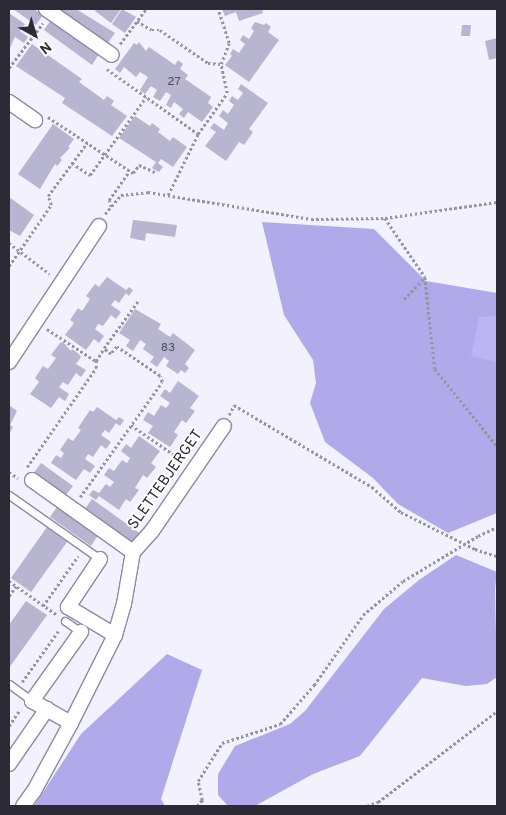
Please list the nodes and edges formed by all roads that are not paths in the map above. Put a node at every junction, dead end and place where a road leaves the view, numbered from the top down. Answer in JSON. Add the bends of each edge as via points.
{"nodes":[{"id":1,"x":49,"y":10,"type":"edge"},
{"id":2,"x":112,"y":55,"type":"road end"},
{"id":3,"x":9,"y":102,"type":"edge"},
{"id":4,"x":35,"y":120,"type":"road end"},
{"id":5,"x":99,"y":226,"type":"road end"},
{"id":6,"x":9,"y":362,"type":"edge"},
{"id":7,"x":224,"y":426,"type":"dead end"},
{"id":8,"x":25,"y":479,"type":"road end"},
{"id":9,"x":9,"y":495,"type":"edge"},
{"id":10,"x":133,"y":552,"type":"junction"},
{"id":11,"x":100,"y":560,"type":"joint"},
{"id":12,"x":65,"y":621,"type":"road end"},
{"id":13,"x":81,"y":632,"type":"joint"},
{"id":14,"x":115,"y":635,"type":"junction"},
{"id":15,"x":9,"y":684,"type":"edge"},
{"id":16,"x":30,"y":699,"type":"junction"},
{"id":17,"x":47,"y":709,"type":"junction"},
{"id":18,"x":71,"y":723,"type":"junction"},
{"id":19,"x":9,"y":764,"type":"edge"},
{"id":20,"x":23,"y":806,"type":"edge"}],
"edges":[{"from":1,"to":2,"type":"street"},
{"from":3,"to":4,"type":"street"},
{"from":5,"to":6,"type":"street"},
{"from":7,"to":10,"type":"street","name":"SLETTEBJERGET","via":[[152,531]]},
{"from":8,"to":10,"type":"street","name":"SLETTEBJERGET"},
{"from":9,"to":11,"type":"lane"},
{"from":10,"to":14,"type":"street","name":"SLETTEBJERGET"},
{"from":11,"to":14,"type":"street","via":[[68,607]]},
{"from":12,"to":13,"type":"lane"},
{"from":13,"to":16,"type":"street"},
{"from":14,"to":18,"type":"street","name":"SLETTEBJERGET"},
{"from":15,"to":16,"type":"lane"},
{"from":16,"to":17,"type":"street"},
{"from":17,"to":18,"type":"street"},
{"from":17,"to":19,"type":"street"},
{"from":18,"to":20,"type":"street","name":"SLETTEBJERGET"}]}
